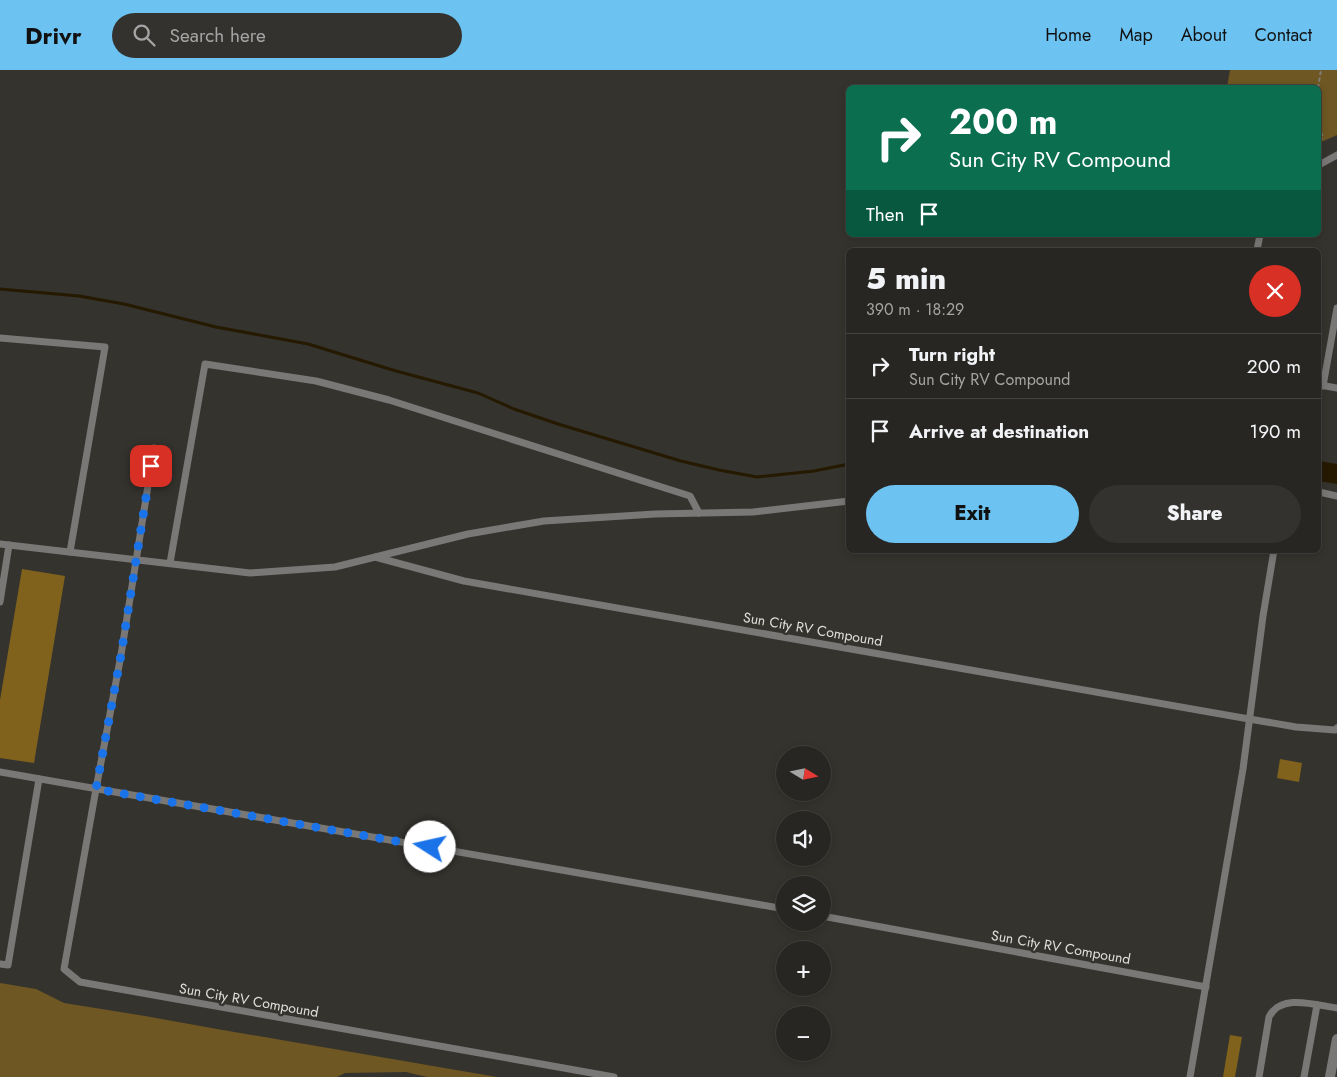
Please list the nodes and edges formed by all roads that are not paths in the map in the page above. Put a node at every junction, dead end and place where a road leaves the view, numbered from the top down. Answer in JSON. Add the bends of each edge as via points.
{"nodes":[{"id":1,"x":1336,"y":156,"type":"edge"},
{"id":2,"x":1321,"y":164,"type":"edge"},
{"id":3,"x":1337,"y":308,"type":"edge"},
{"id":4,"x":0,"y":338,"type":"edge"},
{"id":5,"x":1321,"y":385,"type":"edge"},
{"id":6,"x":1337,"y":388,"type":"edge"},
{"id":7,"x":154,"y":448,"type":"dead end"},
{"id":8,"x":1321,"y":492,"type":"edge"},
{"id":9,"x":1337,"y":496,"type":"edge"},
{"id":10,"x":846,"y":501,"type":"edge"},
{"id":11,"x":698,"y":514,"type":"junction"},
{"id":12,"x":0,"y":544,"type":"edge"},
{"id":13,"x":9,"y":545,"type":"junction"},
{"id":14,"x":70,"y":552,"type":"junction"},
{"id":15,"x":1274,"y":553,"type":"edge"},
{"id":16,"x":375,"y":557,"type":"junction"},
{"id":17,"x":136,"y":559,"type":"junction"},
{"id":18,"x":170,"y":563,"type":"junction"},
{"id":19,"x":0,"y":602,"type":"edge"},
{"id":20,"x":1249,"y":719,"type":"junction"},
{"id":21,"x":1336,"y":730,"type":"edge"},
{"id":22,"x":0,"y":772,"type":"edge"},
{"id":23,"x":39,"y":779,"type":"junction"},
{"id":24,"x":96,"y":789,"type":"junction"},
{"id":25,"x":776,"y":907,"type":"edge"},
{"id":26,"x":831,"y":918,"type":"edge"},
{"id":27,"x":0,"y":964,"type":"edge"},
{"id":28,"x":1206,"y":987,"type":"junction"},
{"id":29,"x":1317,"y":1005,"type":"junction"},
{"id":30,"x":1337,"y":1008,"type":"edge"},
{"id":31,"x":1337,"y":1039,"type":"edge"},
{"id":32,"x":614,"y":1077,"type":"edge"},
{"id":33,"x":1190,"y":1077,"type":"edge"},
{"id":34,"x":1259,"y":1077,"type":"edge"},
{"id":35,"x":1304,"y":1077,"type":"edge"},
{"id":36,"x":1330,"y":1077,"type":"edge"}],
"edges":[{"from":1,"to":2,"type":"lane"},
{"from":3,"to":5,"type":"lane"},
{"from":4,"to":14,"type":"lane","via":[[105,347]]},
{"from":5,"to":6,"type":"lane"},
{"from":7,"to":17,"type":"lane","name":"Sun City RV Compound"},
{"from":8,"to":9,"type":"lane"},
{"from":10,"to":11,"type":"lane","name":"Sun City RV Compound","via":[[753,512]]},
{"from":11,"to":16,"type":"lane","name":"Sun City RV Compound","via":[[544,520],[468,534]]},
{"from":11,"to":18,"type":"lane","via":[[690,496],[389,400],[316,381],[205,364]]},
{"from":12,"to":13,"type":"lane","name":"Sun City RV Compound"},
{"from":13,"to":14,"type":"lane","name":"Sun City RV Compound"},
{"from":13,"to":19,"type":"lane"},
{"from":14,"to":17,"type":"lane","name":"Sun City RV Compound"},
{"from":15,"to":20,"type":"lane"},
{"from":16,"to":18,"type":"lane","name":"Sun City RV Compound","via":[[335,567],[250,573]]},
{"from":16,"to":20,"type":"lane","name":"Sun City RV Compound","via":[[464,581]]},
{"from":17,"to":18,"type":"lane","name":"Sun City RV Compound"},
{"from":17,"to":24,"type":"lane","name":"Sun City RV Compound"},
{"from":20,"to":21,"type":"lane","name":"Sun City RV Compound"},
{"from":20,"to":28,"type":"lane"},
{"from":22,"to":23,"type":"lane"},
{"from":23,"to":24,"type":"lane"},
{"from":23,"to":27,"type":"lane","via":[[8,965]]},
{"from":24,"to":25,"type":"lane"},
{"from":24,"to":32,"type":"lane","name":"Sun City RV Compound","via":[[64,969],[80,982]]},
{"from":26,"to":28,"type":"lane","name":"Sun City RV Compound"},
{"from":28,"to":33,"type":"lane"},
{"from":29,"to":30,"type":"lane"},
{"from":29,"to":34,"type":"lane","via":[[1292,1002],[1272,1011]]},
{"from":29,"to":35,"type":"lane"},
{"from":31,"to":36,"type":"street"}]}
